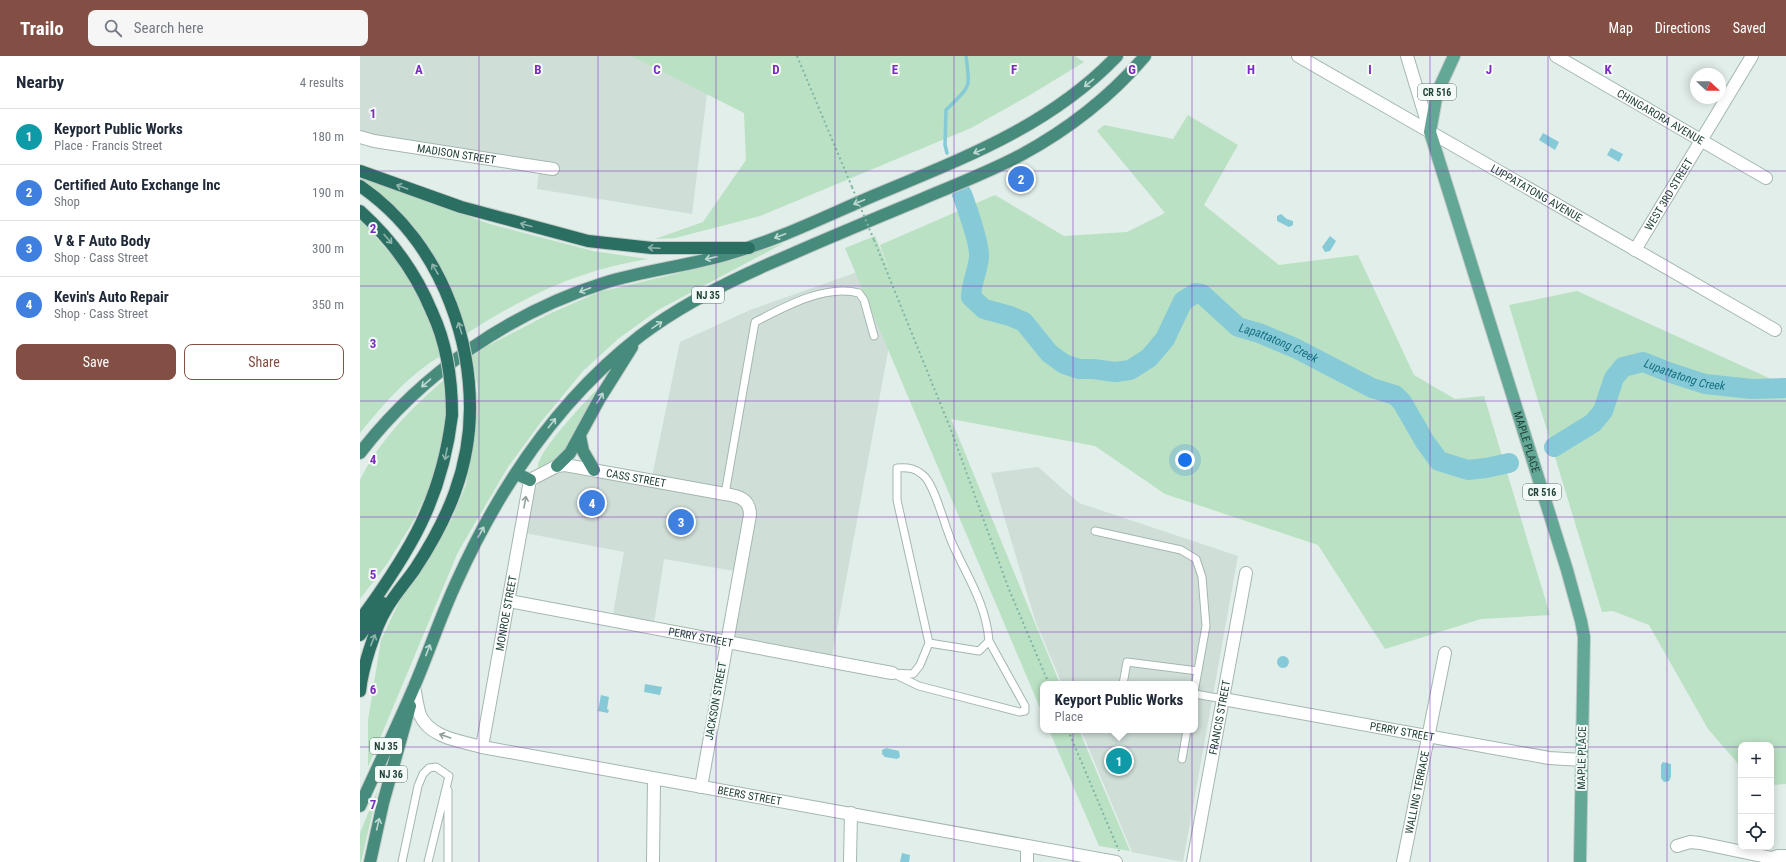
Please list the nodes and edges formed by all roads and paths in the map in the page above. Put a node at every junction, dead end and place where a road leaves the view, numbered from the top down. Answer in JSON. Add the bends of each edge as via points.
{"nodes":[{"id":1,"x":797,"y":56,"type":"edge"},
{"id":2,"x":1117,"y":56,"type":"edge"},
{"id":3,"x":1145,"y":56,"type":"edge"},
{"id":4,"x":1298,"y":56,"type":"edge"},
{"id":5,"x":1407,"y":56,"type":"edge"},
{"id":6,"x":1454,"y":56,"type":"edge"},
{"id":7,"x":1556,"y":56,"type":"edge"},
{"id":8,"x":1752,"y":56,"type":"edge"},
{"id":9,"x":1316,"y":61,"type":"edge"},
{"id":10,"x":1430,"y":132,"type":"junction"},
{"id":11,"x":360,"y":137,"type":"edge"},
{"id":12,"x":1702,"y":140,"type":"junction"},
{"id":13,"x":553,"y":169,"type":"dead end"},
{"id":14,"x":360,"y":171,"type":"edge"},
{"id":15,"x":1766,"y":178,"type":"dead end"},
{"id":16,"x":360,"y":186,"type":"edge"},
{"id":17,"x":360,"y":211,"type":"edge"},
{"id":18,"x":749,"y":248,"type":"junction"},
{"id":19,"x":1635,"y":250,"type":"junction"},
{"id":20,"x":1775,"y":330,"type":"dead end"},
{"id":21,"x":874,"y":336,"type":"dead end"},
{"id":22,"x":639,"y":338,"type":"junction"},
{"id":23,"x":376,"y":432,"type":"junction"},
{"id":24,"x":580,"y":436,"type":"junction"},
{"id":25,"x":360,"y":452,"type":"edge"},
{"id":26,"x":360,"y":462,"type":"edge"},
{"id":27,"x":557,"y":466,"type":"junction"},
{"id":28,"x":594,"y":470,"type":"junction"},
{"id":29,"x":517,"y":474,"type":"junction"},
{"id":30,"x":530,"y":480,"type":"junction"},
{"id":31,"x":725,"y":494,"type":"junction"},
{"id":32,"x":744,"y":499,"type":"joint"},
{"id":33,"x":1095,"y":531,"type":"dead end"},
{"id":34,"x":436,"y":533,"type":"junction"},
{"id":35,"x":1246,"y":573,"type":"dead end"},
{"id":36,"x":508,"y":601,"type":"junction"},
{"id":37,"x":360,"y":620,"type":"edge"},
{"id":38,"x":360,"y":635,"type":"edge"},
{"id":39,"x":989,"y":642,"type":"junction"},
{"id":40,"x":727,"y":643,"type":"junction"},
{"id":41,"x":929,"y":643,"type":"junction"},
{"id":42,"x":1445,"y":653,"type":"dead end"},
{"id":43,"x":1198,"y":671,"type":"junction"},
{"id":44,"x":892,"y":673,"type":"junction"},
{"id":45,"x":1048,"y":681,"type":"edge"},
{"id":46,"x":1124,"y":681,"type":"edge"},
{"id":47,"x":1196,"y":681,"type":"edge"},
{"id":48,"x":414,"y":687,"type":"junction"},
{"id":49,"x":360,"y":691,"type":"edge"},
{"id":50,"x":1198,"y":695,"type":"edge"},
{"id":51,"x":1223,"y":699,"type":"junction"},
{"id":52,"x":1069,"y":733,"type":"edge"},
{"id":53,"x":1186,"y":733,"type":"edge"},
{"id":54,"x":1428,"y":737,"type":"junction"},
{"id":55,"x":482,"y":747,"type":"junction"},
{"id":56,"x":1182,"y":759,"type":"dead end"},
{"id":57,"x":1582,"y":760,"type":"junction"},
{"id":58,"x":448,"y":778,"type":"junction"},
{"id":59,"x":654,"y":779,"type":"junction"},
{"id":60,"x":701,"y":787,"type":"junction"},
{"id":61,"x":360,"y":806,"type":"edge"},
{"id":62,"x":850,"y":814,"type":"junction"},
{"id":63,"x":1027,"y":846,"type":"junction"},
{"id":64,"x":1677,"y":846,"type":"dead end"},
{"id":65,"x":1786,"y":856,"type":"edge"},
{"id":66,"x":1118,"y":858,"type":"edge"},
{"id":67,"x":1772,"y":860,"type":"edge"},
{"id":68,"x":370,"y":862,"type":"edge"},
{"id":69,"x":402,"y":862,"type":"edge"},
{"id":70,"x":428,"y":862,"type":"edge"},
{"id":71,"x":448,"y":862,"type":"edge"},
{"id":72,"x":653,"y":862,"type":"edge"},
{"id":73,"x":850,"y":862,"type":"edge"},
{"id":74,"x":1027,"y":862,"type":"edge"},
{"id":75,"x":1193,"y":862,"type":"edge"},
{"id":76,"x":1403,"y":862,"type":"edge"},
{"id":77,"x":1580,"y":862,"type":"edge"}],
"edges":[{"from":1,"to":45,"type":"path","bridge":true,"via":[[951,430],[1008,587]]},
{"from":2,"to":18,"type":"highway","one_way":true,"via":[[1093,80],[1062,104],[997,143]]},
{"from":22,"to":3,"type":"highway","number":"NJ 35","one_way":true,"via":[[691,304],[763,267],[1022,154],[1083,116]]},
{"from":4,"to":9,"type":"street","name":"LUPPATATONG AVENUE"},
{"from":5,"to":10,"type":"street","name":"MAPLE PLACE"},
{"from":6,"to":10,"type":"main road","number":"CR 516","via":[[1437,93]]},
{"from":7,"to":12,"type":"street","name":"CHINGARORA AVENUE"},
{"from":8,"to":12,"type":"street","name":"WEST 3RD STREET"},
{"from":9,"to":10,"type":"street","name":"LUPPATATONG AVENUE"},
{"from":10,"to":19,"type":"street","name":"LUPPATATONG AVENUE"},
{"from":10,"to":57,"type":"main road","name":"MAPLE PLACE","number":"CR 516","via":[[1581,621],[1584,637]]},
{"from":11,"to":13,"type":"street","name":"MADISON STREET"},
{"from":12,"to":15,"type":"street","name":"CHINGARORA AVENUE"},
{"from":12,"to":19,"type":"street","name":"WEST 3RD STREET"},
{"from":18,"to":14,"type":"highway","one_way":true,"via":[[652,248],[588,240],[461,207]]},
{"from":34,"to":16,"type":"highway","one_way":true,"bridge":true,"via":[[449,509],[461,477],[469,437],[469,378],[465,348],[439,275],[416,240],[382,204]]},
{"from":17,"to":37,"type":"highway","one_way":true,"bridge":true,"via":[[394,246],[432,312],[442,338],[448,367],[452,415],[443,465],[425,518],[396,570]]},
{"from":18,"to":23,"type":"highway","one_way":true,"via":[[610,281],[544,307],[505,327],[451,363],[404,403]]},
{"from":19,"to":20,"type":"street","name":"LUPPATATONG AVENUE"},
{"from":21,"to":31,"type":"lane","via":[[864,300],[859,293],[853,291],[828,292],[797,300],[755,322]]},
{"from":24,"to":22,"type":"highway","one_way":true,"via":[[600,398]]},
{"from":29,"to":22,"type":"highway","number":"NJ 35","one_way":true,"via":[[578,392]]},
{"from":23,"to":25,"type":"highway"},
{"from":23,"to":26,"type":"highway"},
{"from":24,"to":27,"type":"highway","via":[[570,453]]},
{"from":24,"to":28,"type":"highway","via":[[583,451]]},
{"from":27,"to":28,"type":"street","name":"CASS STREET"},
{"from":27,"to":30,"type":"street"},
{"from":28,"to":31,"type":"street","name":"CASS STREET"},
{"from":29,"to":30,"type":"highway"},
{"from":48,"to":29,"type":"highway","number":"NJ 35","one_way":true,"via":[[443,612],[466,562]]},
{"from":36,"to":30,"type":"street","name":"MONROE STREET","one_way":true},
{"from":31,"to":32,"type":"street","name":"CASS STREET"},
{"from":32,"to":40,"type":"street","name":"JACKSON STREET","via":[[749,506],[750,515]]},
{"from":33,"to":43,"type":"lane","via":[[1181,550],[1196,559],[1202,577],[1206,626]]},
{"from":34,"to":38,"type":"highway"},
{"from":49,"to":34,"type":"highway","one_way":true,"via":[[370,648],[386,609],[415,569]]},
{"from":35,"to":51,"type":"street","name":"FRANCIS STREET"},
{"from":36,"to":40,"type":"street","name":"PERRY STREET"},
{"from":36,"to":55,"type":"street","name":"MONROE STREET"},
{"from":39,"to":41,"type":"lane","via":[[979,651]]},
{"from":39,"to":41,"type":"lane","via":[[987,621],[925,477],[910,467],[897,468],[897,500]]},
{"from":39,"to":44,"type":"lane","via":[[1025,706],[1025,711],[1019,712],[919,686]]},
{"from":40,"to":44,"type":"street","name":"PERRY STREET"},
{"from":40,"to":60,"type":"street","name":"JACKSON STREET"},
{"from":41,"to":44,"type":"lane","via":[[920,665],[913,674]]},
{"from":42,"to":54,"type":"street","name":"WALLING TERRACE"},
{"from":43,"to":46,"type":"lane","via":[[1127,662]]},
{"from":43,"to":47,"type":"lane"},
{"from":55,"to":48,"type":"street","name":"BEERS STREET","one_way":true,"via":[[431,729],[420,714]]},
{"from":48,"to":61,"type":"highway","number":"NJ 35"},
{"from":68,"to":48,"type":"highway","number":"NJ 36","one_way":true},
{"from":50,"to":51,"type":"lane"},
{"from":51,"to":54,"type":"street","name":"PERRY STREET"},
{"from":51,"to":75,"type":"street","name":"FRANCIS STREET"},
{"from":52,"to":66,"type":"path"},
{"from":53,"to":56,"type":"lane"},
{"from":54,"to":57,"type":"street","name":"PERRY STREET","via":[[1549,758]]},
{"from":54,"to":76,"type":"street","name":"WALLING TERRACE"},
{"from":55,"to":59,"type":"street","name":"BEERS STREET"},
{"from":57,"to":77,"type":"main road","name":"MAPLE PLACE","number":"CR 516"},
{"from":58,"to":69,"type":"lane","via":[[444,771],[436,767],[429,768],[423,774],[418,786]]},
{"from":58,"to":70,"type":"lane"},
{"from":58,"to":71,"type":"lane"},
{"from":59,"to":60,"type":"street","name":"BEERS STREET"},
{"from":59,"to":72,"type":"street"},
{"from":60,"to":62,"type":"street","name":"BEERS STREET"},
{"from":62,"to":63,"type":"street","name":"BEERS STREET"},
{"from":62,"to":73,"type":"street"},
{"from":63,"to":66,"type":"street","name":"BEERS STREET"},
{"from":63,"to":74,"type":"street"},
{"from":64,"to":67,"type":"street","via":[[1690,842],[1700,843]]},
{"from":65,"to":67,"type":"street","via":[[1778,856]]}]}
